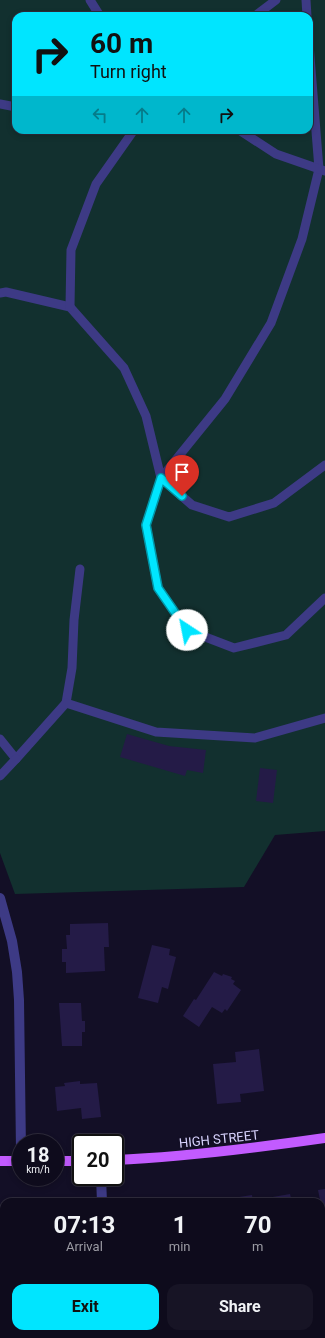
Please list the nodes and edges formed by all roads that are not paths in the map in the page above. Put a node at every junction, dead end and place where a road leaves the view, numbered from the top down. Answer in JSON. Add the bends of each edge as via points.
{"nodes":[{"id":1,"x":90,"y":0,"type":"edge"},
{"id":2,"x":276,"y":0,"type":"edge"},
{"id":3,"x":306,"y":0,"type":"edge"},
{"id":4,"x":98,"y":12,"type":"edge"},
{"id":5,"x":260,"y":12,"type":"edge"},
{"id":6,"x":307,"y":12,"type":"edge"},
{"id":7,"x":313,"y":83,"type":"edge"},
{"id":8,"x":0,"y":104,"type":"edge"},
{"id":9,"x":12,"y":106,"type":"edge"},
{"id":10,"x":131,"y":134,"type":"edge"},
{"id":11,"x":245,"y":134,"type":"edge"},
{"id":12,"x":322,"y":170,"type":"edge"},
{"id":13,"x":0,"y":292,"type":"edge"},
{"id":14,"x":70,"y":307,"type":"junction"},
{"id":15,"x":325,"y":465,"type":"edge"},
{"id":16,"x":161,"y":478,"type":"junction"},
{"id":17,"x":80,"y":569,"type":"dead end"},
{"id":18,"x":325,"y":598,"type":"edge"},
{"id":19,"x":66,"y":703,"type":"junction"},
{"id":20,"x":325,"y":718,"type":"edge"},
{"id":21,"x":0,"y":739,"type":"edge"},
{"id":22,"x":16,"y":759,"type":"junction"},
{"id":23,"x":0,"y":776,"type":"edge"},
{"id":24,"x":0,"y":898,"type":"edge"},
{"id":25,"x":21,"y":1134,"type":"edge"},
{"id":26,"x":325,"y":1138,"type":"edge"},
{"id":27,"x":124,"y":1160,"type":"edge"},
{"id":28,"x":0,"y":1161,"type":"edge"},
{"id":29,"x":12,"y":1161,"type":"edge"},
{"id":30,"x":101,"y":1186,"type":"edge"},
{"id":31,"x":102,"y":1198,"type":"edge"}],
"edges":[{"from":1,"to":4,"type":"lane"},
{"from":2,"to":5,"type":"lane"},
{"from":3,"to":6,"type":"lane"},
{"from":7,"to":12,"type":"lane"},
{"from":8,"to":9,"type":"lane"},
{"from":10,"to":14,"type":"lane","via":[[96,184],[71,250]]},
{"from":11,"to":12,"type":"lane","via":[[276,154]]},
{"from":12,"to":16,"type":"lane","via":[[302,239],[271,323],[225,399]]},
{"from":13,"to":14,"type":"lane"},
{"from":14,"to":16,"type":"lane","via":[[124,368],[146,416]]},
{"from":15,"to":16,"type":"lane","via":[[274,503],[229,517],[192,505]]},
{"from":16,"to":18,"type":"lane","via":[[146,525],[158,588],[187,630],[234,648],[286,635]]},
{"from":17,"to":19,"type":"lane","via":[[72,668]]},
{"from":19,"to":20,"type":"lane","via":[[156,732],[255,738]]},
{"from":19,"to":22,"type":"lane"},
{"from":21,"to":22,"type":"lane"},
{"from":22,"to":23,"type":"lane"},
{"from":24,"to":25,"type":"street","via":[[12,941],[17,972]]},
{"from":26,"to":27,"type":"main road","name":"HIGH STREET","via":[[231,1151]]},
{"from":28,"to":29,"type":"main road"},
{"from":30,"to":31,"type":"street"}]}
